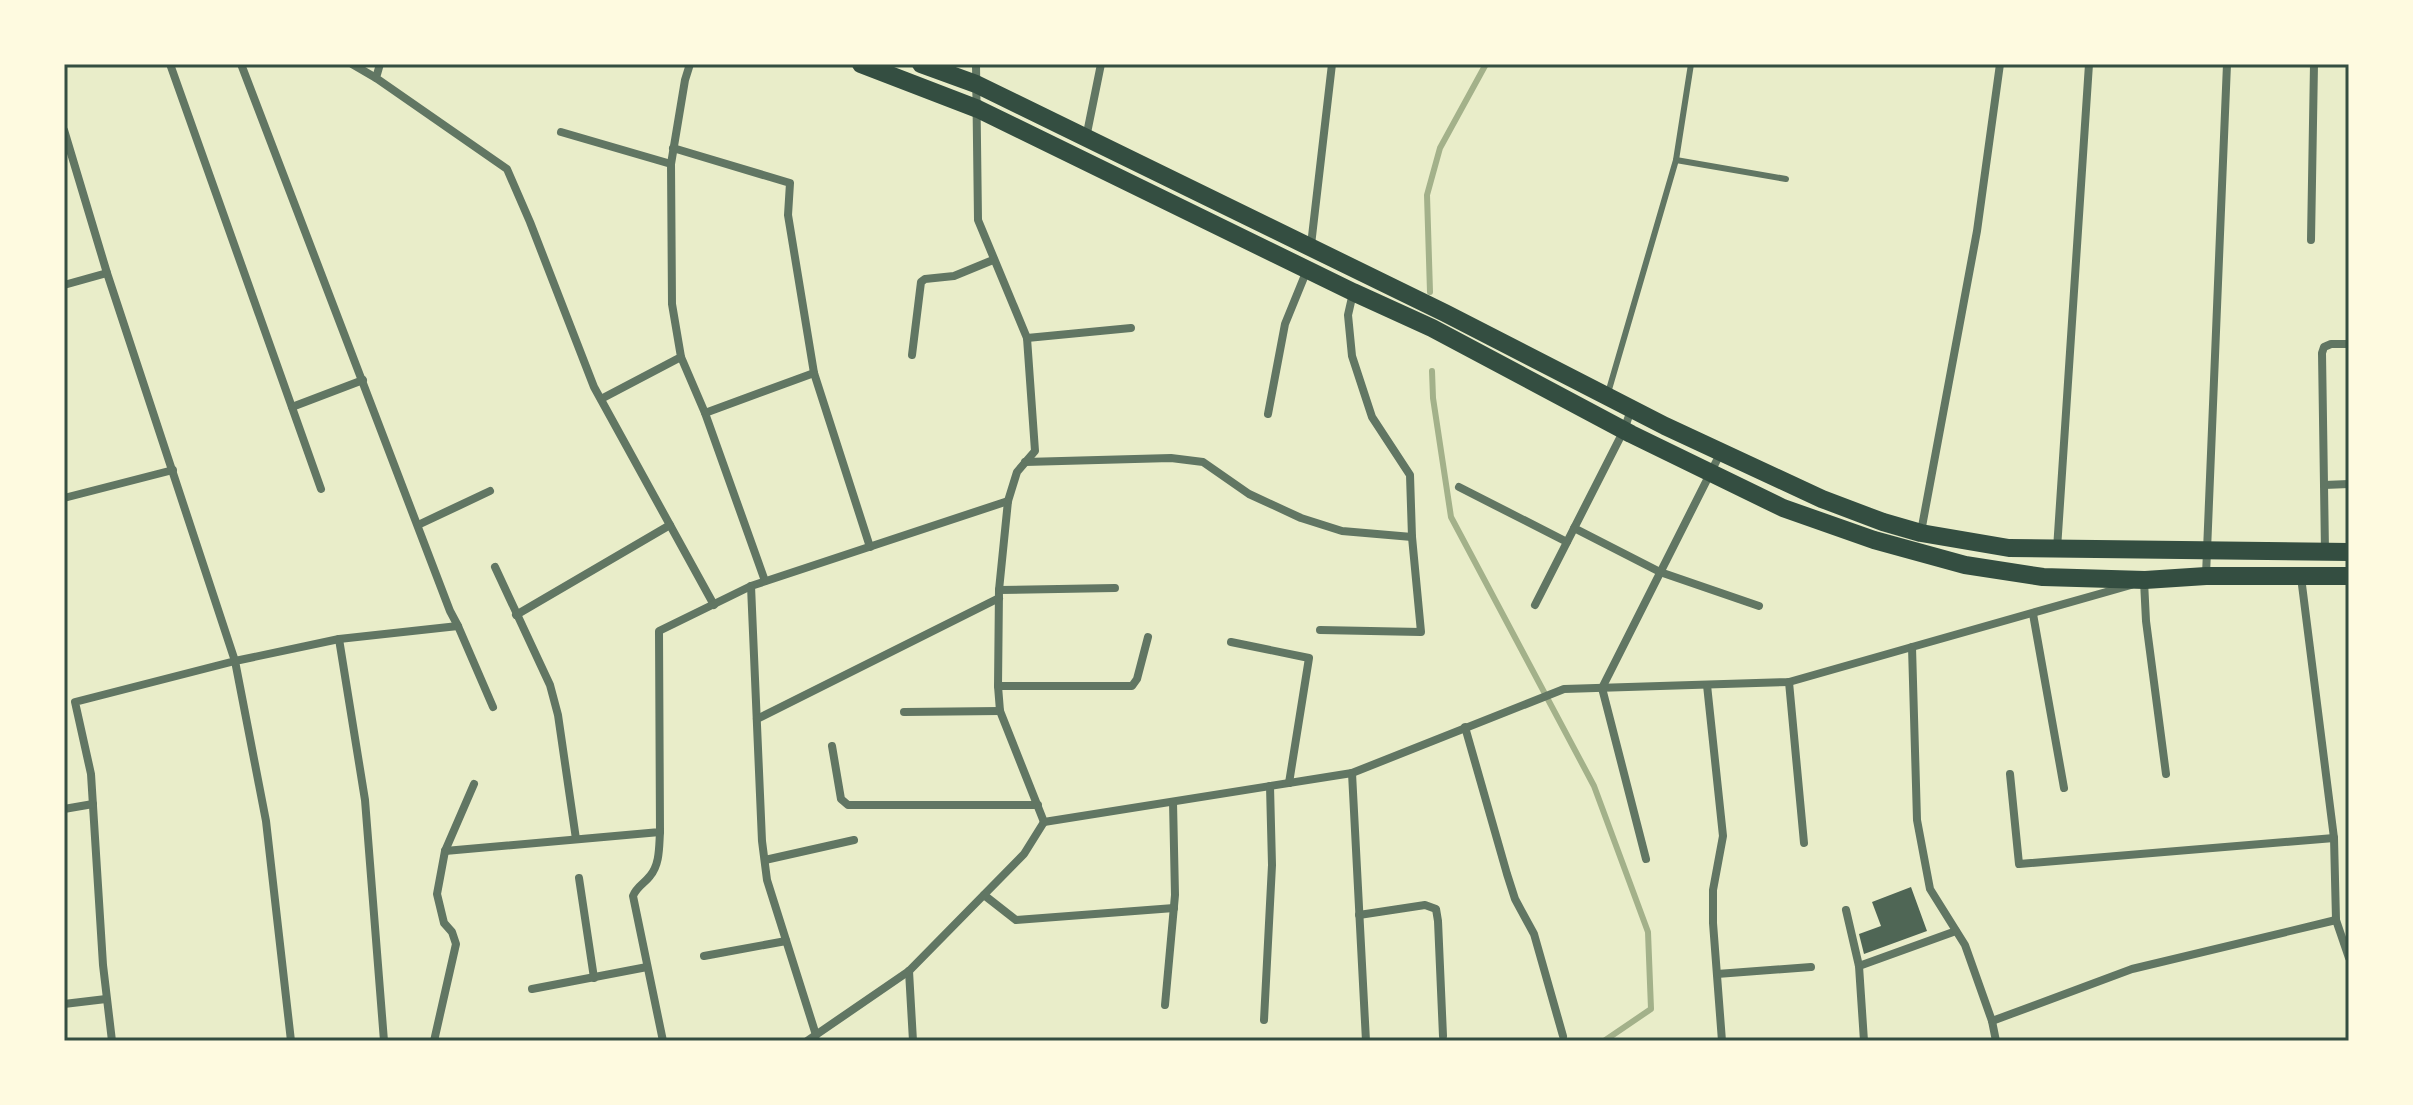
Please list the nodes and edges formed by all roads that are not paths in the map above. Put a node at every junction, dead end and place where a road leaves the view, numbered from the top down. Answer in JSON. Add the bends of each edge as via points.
{"nodes":[{"id":1,"x":170,"y":64,"type":"edge"},
{"id":2,"x":241,"y":64,"type":"edge"},
{"id":3,"x":352,"y":64,"type":"edge"},
{"id":4,"x":380,"y":64,"type":"edge"},
{"id":5,"x":690,"y":64,"type":"edge"},
{"id":6,"x":861,"y":64,"type":"edge"},
{"id":7,"x":921,"y":64,"type":"edge"},
{"id":8,"x":976,"y":64,"type":"edge"},
{"id":9,"x":1101,"y":64,"type":"edge"},
{"id":10,"x":1332,"y":64,"type":"edge"},
{"id":11,"x":1691,"y":64,"type":"edge"},
{"id":12,"x":2000,"y":64,"type":"edge"},
{"id":13,"x":2089,"y":64,"type":"edge"},
{"id":14,"x":2227,"y":64,"type":"edge"},
{"id":15,"x":2314,"y":64,"type":"edge"},
{"id":16,"x":376,"y":78,"type":"junction"},
{"id":17,"x":976,"y":84,"type":"junction"},
{"id":18,"x":978,"y":109,"type":"junction"},
{"id":19,"x":64,"y":130,"type":"edge"},
{"id":20,"x":561,"y":132,"type":"dead end"},
{"id":21,"x":1086,"y":139,"type":"junction"},
{"id":22,"x":673,"y":148,"type":"junction"},
{"id":23,"x":1676,"y":160,"type":"junction"},
{"id":24,"x":671,"y":164,"type":"junction"},
{"id":25,"x":1786,"y":179,"type":"dead end"},
{"id":26,"x":2311,"y":240,"type":"dead end"},
{"id":27,"x":1311,"y":246,"type":"junction"},
{"id":28,"x":993,"y":260,"type":"junction"},
{"id":29,"x":1307,"y":270,"type":"junction"},
{"id":30,"x":107,"y":273,"type":"junction"},
{"id":31,"x":64,"y":285,"type":"edge"},
{"id":32,"x":1353,"y":292,"type":"junction"},
{"id":33,"x":1131,"y":328,"type":"dead end"},
{"id":34,"x":1027,"y":338,"type":"junction"},
{"id":35,"x":2349,"y":344,"type":"edge"},
{"id":36,"x":912,"y":355,"type":"dead end"},
{"id":37,"x":681,"y":357,"type":"junction"},
{"id":38,"x":814,"y":373,"type":"junction"},
{"id":39,"x":363,"y":380,"type":"junction"},
{"id":40,"x":1607,"y":396,"type":"junction"},
{"id":41,"x":601,"y":399,"type":"junction"},
{"id":42,"x":292,"y":407,"type":"junction"},
{"id":43,"x":1631,"y":409,"type":"junction"},
{"id":44,"x":705,"y":413,"type":"junction"},
{"id":45,"x":1268,"y":414,"type":"dead end"},
{"id":46,"x":1624,"y":430,"type":"junction"},
{"id":47,"x":1721,"y":452,"type":"junction"},
{"id":48,"x":1025,"y":462,"type":"junction"},
{"id":49,"x":173,"y":470,"type":"junction"},
{"id":50,"x":1710,"y":472,"type":"junction"},
{"id":51,"x":2349,"y":484,"type":"edge"},
{"id":52,"x":2324,"y":485,"type":"junction"},
{"id":53,"x":1459,"y":487,"type":"dead end"},
{"id":54,"x":321,"y":489,"type":"dead end"},
{"id":55,"x":490,"y":491,"type":"dead end"},
{"id":56,"x":64,"y":498,"type":"edge"},
{"id":57,"x":1008,"y":501,"type":"junction"},
{"id":58,"x":418,"y":525,"type":"junction"},
{"id":59,"x":670,"y":525,"type":"junction"},
{"id":60,"x":1574,"y":528,"type":"junction"},
{"id":61,"x":1921,"y":533,"type":"junction"},
{"id":62,"x":1412,"y":537,"type":"junction"},
{"id":63,"x":1567,"y":542,"type":"junction"},
{"id":64,"x":870,"y":547,"type":"junction"},
{"id":65,"x":2057,"y":549,"type":"junction"},
{"id":66,"x":2207,"y":549,"type":"junction"},
{"id":67,"x":2325,"y":552,"type":"junction"},
{"id":68,"x":2349,"y":552,"type":"edge"},
{"id":69,"x":495,"y":567,"type":"dead end"},
{"id":70,"x":1660,"y":572,"type":"junction"},
{"id":71,"x":2206,"y":576,"type":"junction"},
{"id":72,"x":2349,"y":576,"type":"edge"},
{"id":73,"x":2301,"y":577,"type":"junction"},
{"id":74,"x":2145,"y":580,"type":"junction"},
{"id":75,"x":765,"y":581,"type":"junction"},
{"id":76,"x":751,"y":586,"type":"junction"},
{"id":77,"x":1115,"y":588,"type":"dead end"},
{"id":78,"x":999,"y":594,"type":"junction"},
{"id":79,"x":714,"y":605,"type":"junction"},
{"id":80,"x":1535,"y":605,"type":"dead end"},
{"id":81,"x":1759,"y":606,"type":"dead end"},
{"id":82,"x":2033,"y":614,"type":"junction"},
{"id":83,"x":516,"y":615,"type":"junction"},
{"id":84,"x":458,"y":626,"type":"junction"},
{"id":85,"x":1320,"y":630,"type":"dead end"},
{"id":86,"x":1148,"y":637,"type":"dead end"},
{"id":87,"x":339,"y":639,"type":"junction"},
{"id":88,"x":1231,"y":642,"type":"dead end"},
{"id":89,"x":1912,"y":647,"type":"junction"},
{"id":90,"x":235,"y":661,"type":"junction"},
{"id":91,"x":1789,"y":682,"type":"junction"},
{"id":92,"x":1707,"y":685,"type":"junction"},
{"id":93,"x":998,"y":686,"type":"junction"},
{"id":94,"x":1602,"y":688,"type":"junction"},
{"id":95,"x":493,"y":707,"type":"dead end"},
{"id":96,"x":1000,"y":711,"type":"junction"},
{"id":97,"x":904,"y":712,"type":"dead end"},
{"id":98,"x":757,"y":719,"type":"junction"},
{"id":99,"x":1465,"y":727,"type":"junction"},
{"id":100,"x":832,"y":746,"type":"dead end"},
{"id":101,"x":1352,"y":773,"type":"junction"},
{"id":102,"x":2010,"y":774,"type":"dead end"},
{"id":103,"x":2166,"y":774,"type":"dead end"},
{"id":104,"x":1289,"y":783,"type":"junction"},
{"id":105,"x":474,"y":784,"type":"dead end"},
{"id":106,"x":1270,"y":786,"type":"junction"},
{"id":107,"x":2064,"y":788,"type":"dead end"},
{"id":108,"x":1173,"y":802,"type":"junction"},
{"id":109,"x":93,"y":804,"type":"junction"},
{"id":110,"x":1038,"y":805,"type":"junction"},
{"id":111,"x":64,"y":809,"type":"edge"},
{"id":112,"x":1044,"y":822,"type":"junction"},
{"id":113,"x":660,"y":832,"type":"junction"},
{"id":114,"x":2334,"y":838,"type":"junction"},
{"id":115,"x":576,"y":839,"type":"junction"},
{"id":116,"x":854,"y":840,"type":"dead end"},
{"id":117,"x":1804,"y":843,"type":"dead end"},
{"id":118,"x":445,"y":851,"type":"junction"},
{"id":119,"x":1646,"y":859,"type":"dead end"},
{"id":120,"x":765,"y":860,"type":"junction"},
{"id":121,"x":579,"y":878,"type":"dead end"},
{"id":122,"x":984,"y":895,"type":"junction"},
{"id":123,"x":1174,"y":908,"type":"junction"},
{"id":124,"x":1846,"y":910,"type":"dead end"},
{"id":125,"x":1359,"y":915,"type":"junction"},
{"id":126,"x":2336,"y":920,"type":"junction"},
{"id":127,"x":1956,"y":931,"type":"junction"},
{"id":128,"x":786,"y":941,"type":"junction"},
{"id":129,"x":704,"y":956,"type":"dead end"},
{"id":130,"x":2349,"y":958,"type":"edge"},
{"id":131,"x":1859,"y":966,"type":"junction"},
{"id":132,"x":647,"y":967,"type":"junction"},
{"id":133,"x":1811,"y":967,"type":"dead end"},
{"id":134,"x":909,"y":971,"type":"junction"},
{"id":135,"x":1717,"y":974,"type":"junction"},
{"id":136,"x":594,"y":978,"type":"junction"},
{"id":137,"x":532,"y":989,"type":"dead end"},
{"id":138,"x":106,"y":999,"type":"junction"},
{"id":139,"x":64,"y":1004,"type":"edge"},
{"id":140,"x":1165,"y":1005,"type":"dead end"},
{"id":141,"x":1264,"y":1020,"type":"dead end"},
{"id":142,"x":1992,"y":1021,"type":"junction"},
{"id":143,"x":816,"y":1035,"type":"junction"},
{"id":144,"x":1443,"y":1036,"type":"dead end"},
{"id":145,"x":1563,"y":1036,"type":"dead end"},
{"id":146,"x":112,"y":1041,"type":"edge"},
{"id":147,"x":291,"y":1041,"type":"edge"},
{"id":148,"x":384,"y":1041,"type":"edge"},
{"id":149,"x":434,"y":1041,"type":"edge"},
{"id":150,"x":663,"y":1041,"type":"edge"},
{"id":151,"x":807,"y":1041,"type":"edge"},
{"id":152,"x":913,"y":1041,"type":"edge"},
{"id":153,"x":1366,"y":1041,"type":"edge"},
{"id":154,"x":1722,"y":1041,"type":"edge"},
{"id":155,"x":1864,"y":1041,"type":"edge"},
{"id":156,"x":1996,"y":1041,"type":"edge"}],
"edges":[{"from":1,"to":42,"type":"street"},
{"from":2,"to":39,"type":"street"},
{"from":3,"to":16,"type":"street"},
{"from":4,"to":16,"type":"street"},
{"from":5,"to":22,"type":"street"},
{"from":6,"to":18,"type":"main road"},
{"from":7,"to":17,"type":"main road"},
{"from":8,"to":17,"type":"street"},
{"from":9,"to":21,"type":"street"},
{"from":10,"to":27,"type":"street"},
{"from":11,"to":23,"type":"lane"},
{"from":12,"to":61,"type":"street","via":[[1977,231]]},
{"from":13,"to":65,"type":"street"},
{"from":14,"to":66,"type":"street"},
{"from":15,"to":26,"type":"street"},
{"from":16,"to":41,"type":"street","via":[[507,169]]},
{"from":17,"to":18,"type":"street"},
{"from":17,"to":21,"type":"main road"},
{"from":18,"to":28,"type":"street","via":[[978,220]]},
{"from":18,"to":29,"type":"main road"},
{"from":19,"to":30,"type":"street"},
{"from":20,"to":24,"type":"street"},
{"from":21,"to":27,"type":"main road"},
{"from":22,"to":24,"type":"street"},
{"from":22,"to":38,"type":"street","via":[[790,183],[788,215]]},
{"from":23,"to":25,"type":"lane"},
{"from":23,"to":40,"type":"lane"},
{"from":24,"to":37,"type":"street","via":[[672,304]]},
{"from":27,"to":40,"type":"main road"},
{"from":28,"to":34,"type":"street"},
{"from":28,"to":36,"type":"street","via":[[921,282]]},
{"from":29,"to":32,"type":"main road"},
{"from":29,"to":45,"type":"street","via":[[1285,324]]},
{"from":30,"to":31,"type":"street"},
{"from":30,"to":49,"type":"street"},
{"from":32,"to":46,"type":"main road"},
{"from":32,"to":62,"type":"street","via":[[1348,315],[1352,356],[1372,417],[1408,467]]},
{"from":33,"to":34,"type":"street"},
{"from":34,"to":48,"type":"street","via":[[1035,451]]},
{"from":35,"to":52,"type":"street","via":[[2331,344],[2322,353]]},
{"from":37,"to":41,"type":"street"},
{"from":37,"to":44,"type":"street"},
{"from":38,"to":44,"type":"street"},
{"from":38,"to":64,"type":"street"},
{"from":39,"to":42,"type":"street"},
{"from":39,"to":58,"type":"street"},
{"from":40,"to":43,"type":"main road"},
{"from":41,"to":59,"type":"street"},
{"from":42,"to":54,"type":"street"},
{"from":43,"to":46,"type":"street"},
{"from":43,"to":47,"type":"main road"},
{"from":44,"to":75,"type":"street"},
{"from":46,"to":50,"type":"main road"},
{"from":46,"to":60,"type":"street"},
{"from":47,"to":50,"type":"street"},
{"from":47,"to":61,"type":"main road","via":[[1822,499]]},
{"from":48,"to":57,"type":"street"},
{"from":48,"to":62,"type":"street","via":[[1203,462],[1249,494],[1301,518],[1342,531]]},
{"from":49,"to":56,"type":"street"},
{"from":49,"to":90,"type":"street"},
{"from":50,"to":70,"type":"street"},
{"from":50,"to":74,"type":"main road","via":[[1783,508],[1965,565],[2043,577]]},
{"from":51,"to":52,"type":"street"},
{"from":52,"to":67,"type":"street"},
{"from":53,"to":63,"type":"street"},
{"from":55,"to":58,"type":"street"},
{"from":57,"to":64,"type":"street"},
{"from":57,"to":78,"type":"street"},
{"from":58,"to":84,"type":"street"},
{"from":59,"to":79,"type":"street"},
{"from":59,"to":83,"type":"street"},
{"from":60,"to":63,"type":"street"},
{"from":60,"to":70,"type":"street"},
{"from":61,"to":65,"type":"main road","via":[[2009,548]]},
{"from":62,"to":85,"type":"street","via":[[1421,632]]},
{"from":63,"to":80,"type":"street"},
{"from":64,"to":75,"type":"street"},
{"from":65,"to":66,"type":"main road"},
{"from":66,"to":67,"type":"main road"},
{"from":66,"to":71,"type":"street"},
{"from":67,"to":68,"type":"main road"},
{"from":69,"to":83,"type":"street"},
{"from":70,"to":81,"type":"street"},
{"from":70,"to":94,"type":"street"},
{"from":71,"to":73,"type":"main road"},
{"from":71,"to":74,"type":"main road"},
{"from":72,"to":73,"type":"main road"},
{"from":73,"to":114,"type":"street"},
{"from":74,"to":82,"type":"street"},
{"from":74,"to":103,"type":"street"},
{"from":75,"to":76,"type":"street"},
{"from":76,"to":79,"type":"street"},
{"from":76,"to":98,"type":"street"},
{"from":77,"to":78,"type":"street"},
{"from":78,"to":93,"type":"street"},
{"from":78,"to":98,"type":"street"},
{"from":79,"to":113,"type":"street","via":[[659,631]]},
{"from":82,"to":89,"type":"street"},
{"from":82,"to":107,"type":"street"},
{"from":83,"to":115,"type":"street","via":[[550,685]]},
{"from":84,"to":87,"type":"street"},
{"from":84,"to":95,"type":"street"},
{"from":86,"to":93,"type":"street","via":[[1132,686]]},
{"from":87,"to":90,"type":"street"},
{"from":87,"to":148,"type":"street","via":[[365,800]]},
{"from":88,"to":104,"type":"street","via":[[1309,658]]},
{"from":89,"to":91,"type":"street"},
{"from":89,"to":127,"type":"street","via":[[1917,820],[1930,889]]},
{"from":90,"to":109,"type":"street","via":[[75,702]]},
{"from":90,"to":147,"type":"street","via":[[266,821]]},
{"from":91,"to":92,"type":"street"},
{"from":91,"to":117,"type":"street"},
{"from":92,"to":94,"type":"street"},
{"from":92,"to":135,"type":"street","via":[[1723,836],[1713,890]]},
{"from":93,"to":96,"type":"street"},
{"from":94,"to":99,"type":"street","via":[[1564,689]]},
{"from":94,"to":119,"type":"street"},
{"from":96,"to":97,"type":"street"},
{"from":96,"to":110,"type":"street"},
{"from":98,"to":120,"type":"street"},
{"from":99,"to":101,"type":"street"},
{"from":99,"to":145,"type":"street","via":[[1507,874],[1534,934]]},
{"from":100,"to":110,"type":"street","via":[[841,799],[848,805]]},
{"from":101,"to":104,"type":"street"},
{"from":101,"to":125,"type":"street"},
{"from":102,"to":114,"type":"street","via":[[2019,864]]},
{"from":104,"to":106,"type":"street"},
{"from":105,"to":118,"type":"street"},
{"from":106,"to":108,"type":"street"},
{"from":106,"to":141,"type":"street","via":[[1272,865]]},
{"from":108,"to":112,"type":"street"},
{"from":108,"to":123,"type":"street"},
{"from":109,"to":111,"type":"street"},
{"from":109,"to":138,"type":"street"},
{"from":110,"to":112,"type":"street"},
{"from":112,"to":122,"type":"street","via":[[1024,854]]},
{"from":113,"to":115,"type":"street"},
{"from":113,"to":132,"type":"street","via":[[657,862],[633,896]]},
{"from":114,"to":126,"type":"street"},
{"from":115,"to":118,"type":"street"},
{"from":116,"to":120,"type":"street"},
{"from":118,"to":149,"type":"street","via":[[437,894],[456,944]]},
{"from":120,"to":128,"type":"street"},
{"from":121,"to":136,"type":"street"},
{"from":122,"to":123,"type":"street","via":[[1016,920]]},
{"from":122,"to":134,"type":"street"},
{"from":123,"to":140,"type":"street"},
{"from":124,"to":131,"type":"street"},
{"from":125,"to":144,"type":"street","via":[[1425,905],[1436,909]]},
{"from":125,"to":153,"type":"street"},
{"from":126,"to":130,"type":"street"},
{"from":126,"to":142,"type":"street","via":[[2132,969]]},
{"from":127,"to":131,"type":"street"},
{"from":127,"to":142,"type":"street"},
{"from":128,"to":129,"type":"street"},
{"from":128,"to":143,"type":"street"},
{"from":131,"to":155,"type":"street"},
{"from":132,"to":136,"type":"street"},
{"from":132,"to":150,"type":"street"},
{"from":133,"to":135,"type":"street"},
{"from":134,"to":143,"type":"street"},
{"from":134,"to":152,"type":"street"},
{"from":135,"to":154,"type":"street"},
{"from":136,"to":137,"type":"street"},
{"from":138,"to":139,"type":"street"},
{"from":138,"to":146,"type":"street"},
{"from":142,"to":156,"type":"street"},
{"from":143,"to":151,"type":"street"}]}
